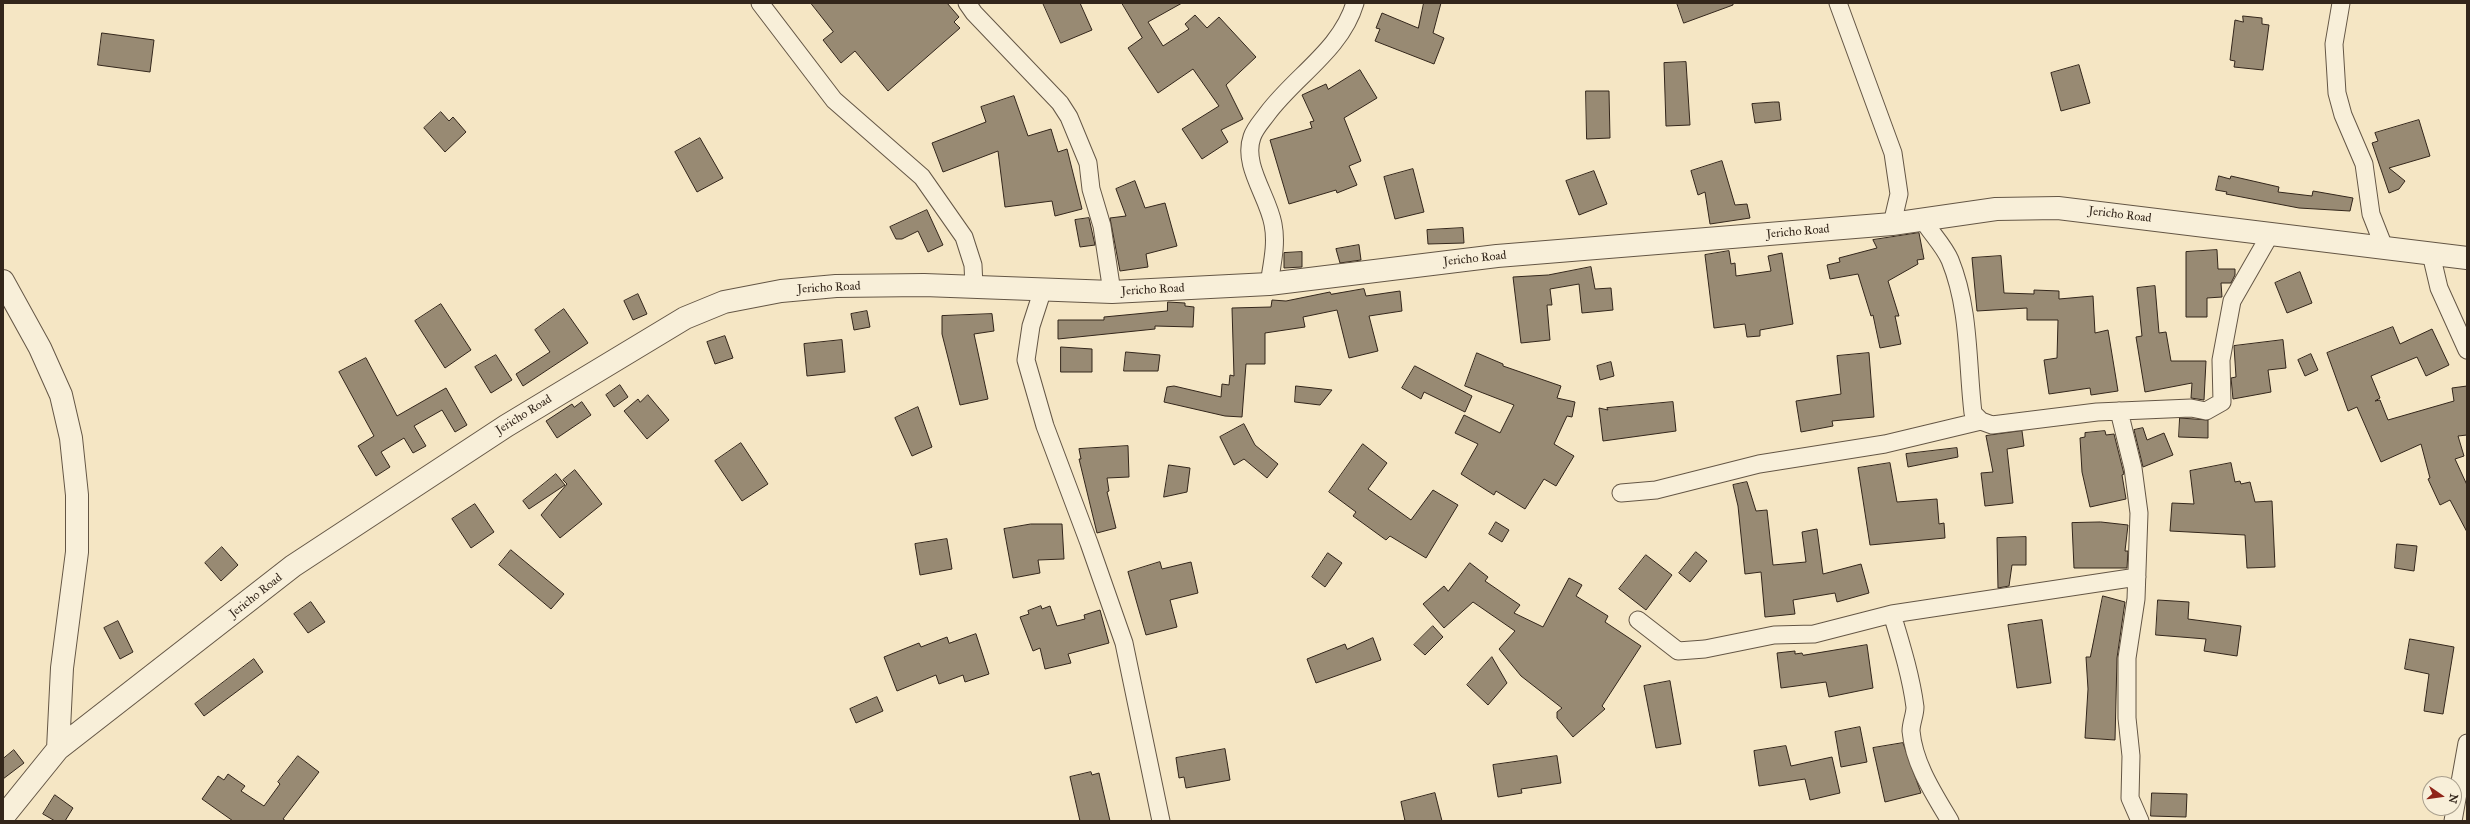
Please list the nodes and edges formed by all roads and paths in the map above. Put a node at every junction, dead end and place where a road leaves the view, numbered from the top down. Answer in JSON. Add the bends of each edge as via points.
{"nodes":[{"id":1,"x":760,"y":3,"type":"edge"},
{"id":2,"x":967,"y":3,"type":"edge"},
{"id":3,"x":1355,"y":3,"type":"edge"},
{"id":4,"x":1838,"y":3,"type":"edge"},
{"id":5,"x":2342,"y":3,"type":"edge"},
{"id":6,"x":1923,"y":220,"type":"junction"},
{"id":7,"x":1892,"y":224,"type":"junction"},
{"id":8,"x":2270,"y":233,"type":"junction"},
{"id":9,"x":2384,"y":247,"type":"junction"},
{"id":10,"x":2431,"y":254,"type":"junction"},
{"id":11,"x":2467,"y":258,"type":"edge"},
{"id":12,"x":3,"y":281,"type":"edge"},
{"id":13,"x":1269,"y":284,"type":"junction"},
{"id":14,"x":974,"y":287,"type":"junction"},
{"id":15,"x":1043,"y":289,"type":"junction"},
{"id":16,"x":1112,"y":292,"type":"junction"},
{"id":17,"x":2467,"y":350,"type":"edge"},
{"id":18,"x":2119,"y":411,"type":"junction"},
{"id":19,"x":1981,"y":421,"type":"junction"},
{"id":20,"x":1621,"y":493,"type":"dead end"},
{"id":21,"x":2137,"y":577,"type":"junction"},
{"id":22,"x":1892,"y":614,"type":"junction"},
{"id":23,"x":1638,"y":620,"type":"dead end"},
{"id":24,"x":2467,"y":743,"type":"edge"},
{"id":25,"x":58,"y":749,"type":"junction"},
{"id":26,"x":3,"y":817,"type":"edge"},
{"id":27,"x":1161,"y":821,"type":"edge"},
{"id":28,"x":1950,"y":821,"type":"edge"},
{"id":29,"x":2140,"y":821,"type":"edge"},
{"id":30,"x":2453,"y":821,"type":"edge"}],
"edges":[{"from":1,"to":14,"type":"street","via":[[834,100],[922,178],[964,237],[973,265]]},
{"from":2,"to":16,"type":"street","via":[[1069,117],[1088,163],[1091,189],[1102,226]]},
{"from":3,"to":13,"type":"street","via":[[1349,21],[1326,52],[1274,104],[1250,145],[1251,161],[1273,224],[1274,255]]},
{"from":4,"to":7,"type":"street","via":[[1893,153],[1899,194]]},
{"from":5,"to":9,"type":"street","via":[[2334,44],[2337,93],[2343,115],[2364,164],[2371,214]]},
{"from":6,"to":7,"type":"street","name":"Jericho Road"},
{"from":6,"to":8,"type":"street","name":"Jericho Road","via":[[1996,210],[2058,208]]},
{"from":6,"to":19,"type":"street","via":[[1949,259],[1960,290],[1966,322],[1973,414]]},
{"from":7,"to":13,"type":"street","name":"Jericho Road","via":[[1497,256]]},
{"from":8,"to":9,"type":"street","name":"Jericho Road"},
{"from":8,"to":18,"type":"street","via":[[2232,301],[2221,360],[2222,402],[2206,411],[2191,408]]},
{"from":9,"to":10,"type":"street","name":"Jericho Road"},
{"from":10,"to":11,"type":"street","name":"Jericho Road"},
{"from":10,"to":17,"type":"street","via":[[2439,288]]},
{"from":12,"to":25,"type":"street","via":[[40,348],[61,395],[71,438],[77,495],[77,552],[62,668]]},
{"from":13,"to":16,"type":"street","name":"Jericho Road"},
{"from":14,"to":15,"type":"street","name":"Jericho Road"},
{"from":14,"to":25,"type":"street","name":"Jericho Road","via":[[836,286],[781,291],[724,302],[685,318],[506,426],[293,566]]},
{"from":15,"to":16,"type":"street","name":"Jericho Road"},
{"from":15,"to":27,"type":"street","via":[[1030,332],[1026,360],[1045,426],[1124,643]]},
{"from":18,"to":19,"type":"street","via":[[1992,425]]},
{"from":18,"to":21,"type":"street","via":[[2133,468],[2139,513]]},
{"from":19,"to":20,"type":"street","via":[[1885,444],[1759,464],[1656,490]]},
{"from":21,"to":22,"type":"street"},
{"from":21,"to":29,"type":"street","via":[[2127,658],[2127,718],[2131,756],[2130,798]]},
{"from":22,"to":23,"type":"street","via":[[1814,634],[1774,635],[1705,649],[1678,651]]},
{"from":22,"to":28,"type":"street","via":[[1915,708],[1911,731],[1918,758],[1930,788]]},
{"from":24,"to":30,"type":"street"},
{"from":25,"to":26,"type":"street","name":"Jericho Road"}]}
